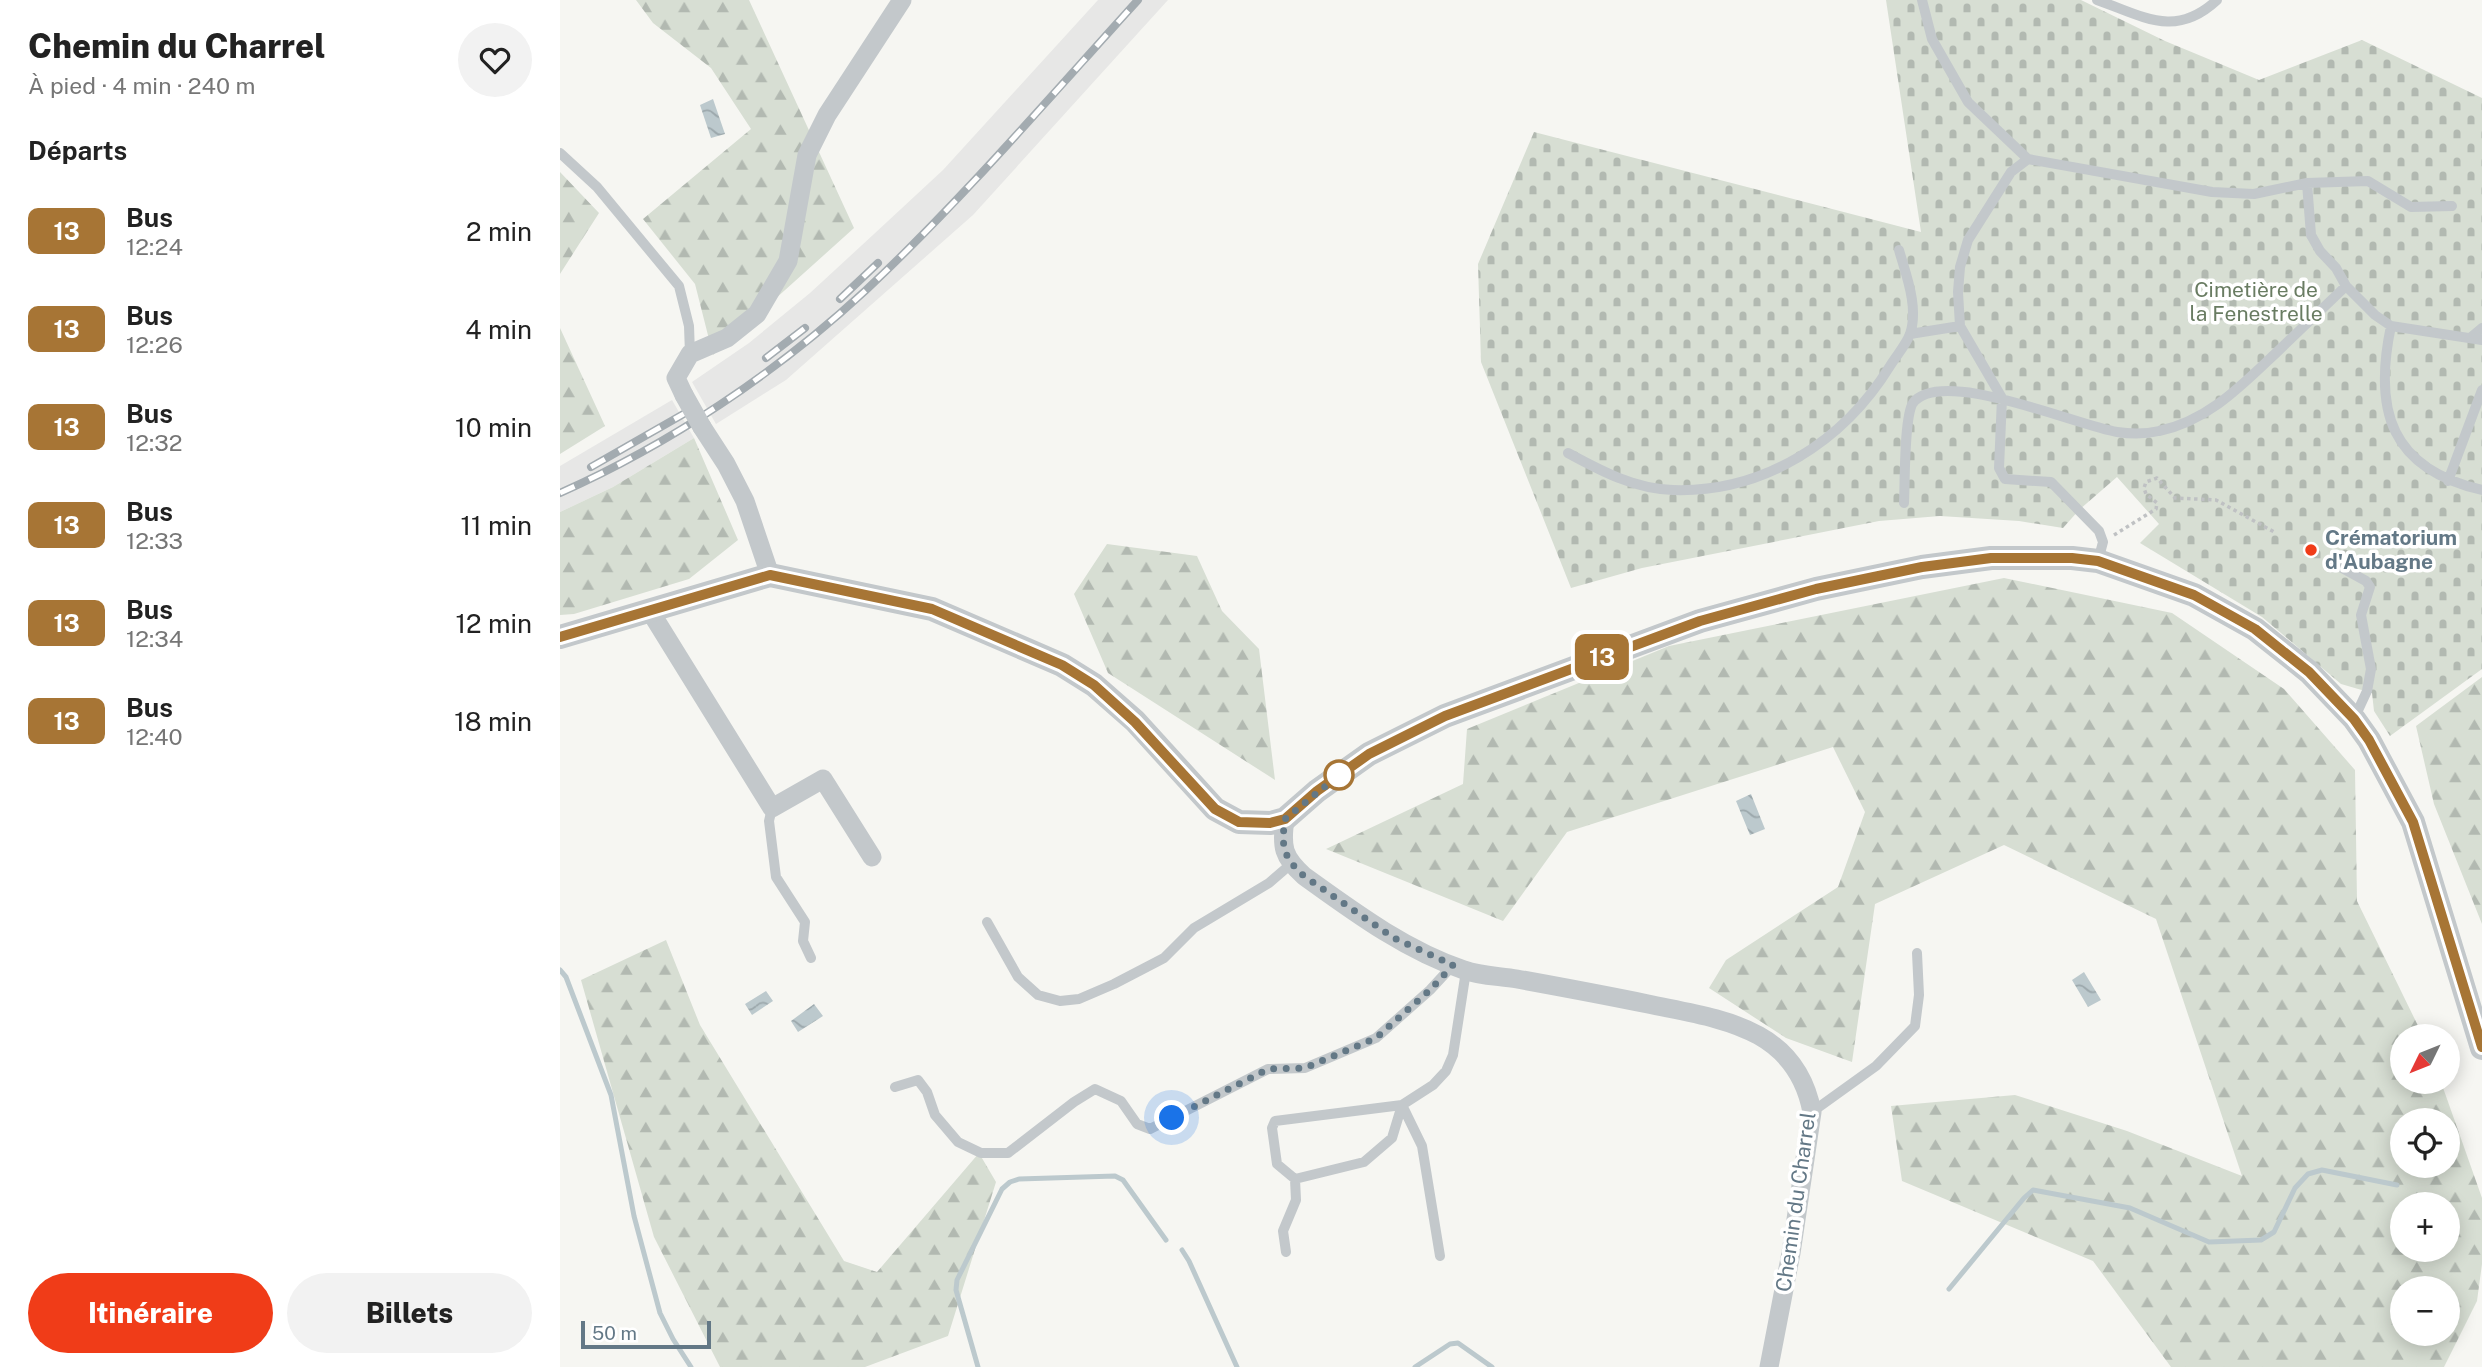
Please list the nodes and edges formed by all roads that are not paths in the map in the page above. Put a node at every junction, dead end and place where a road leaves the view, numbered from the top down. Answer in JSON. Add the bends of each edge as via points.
{"nodes":[{"id":1,"x":902,"y":0,"type":"edge"},
{"id":2,"x":1922,"y":0,"type":"edge"},
{"id":3,"x":2096,"y":0,"type":"edge"},
{"id":4,"x":2217,"y":0,"type":"edge"},
{"id":5,"x":560,"y":153,"type":"edge"},
{"id":6,"x":2028,"y":159,"type":"junction"},
{"id":7,"x":2307,"y":183,"type":"junction"},
{"id":8,"x":2452,"y":206,"type":"dead end"},
{"id":9,"x":1899,"y":250,"type":"dead end"},
{"id":10,"x":2346,"y":286,"type":"junction"},
{"id":11,"x":1960,"y":326,"type":"junction"},
{"id":12,"x":2391,"y":326,"type":"junction"},
{"id":13,"x":2482,"y":328,"type":"edge"},
{"id":14,"x":1910,"y":334,"type":"junction"},
{"id":15,"x":2470,"y":338,"type":"junction"},
{"id":16,"x":2482,"y":340,"type":"edge"},
{"id":17,"x":690,"y":354,"type":"junction"},
{"id":18,"x":2482,"y":390,"type":"edge"},
{"id":19,"x":2002,"y":398,"type":"junction"},
{"id":20,"x":1568,"y":453,"type":"dead end"},
{"id":21,"x":2448,"y":481,"type":"junction"},
{"id":22,"x":2482,"y":490,"type":"edge"},
{"id":23,"x":1905,"y":503,"type":"dead end"},
{"id":24,"x":2100,"y":552,"type":"junction"},
{"id":25,"x":2335,"y":564,"type":"dead end"},
{"id":26,"x":770,"y":575,"type":"junction"},
{"id":27,"x":650,"y":611,"type":"junction"},
{"id":28,"x":560,"y":638,"type":"edge"},
{"id":29,"x":2354,"y":719,"type":"junction"},
{"id":30,"x":772,"y":808,"type":"junction"},
{"id":31,"x":1285,"y":819,"type":"junction"},
{"id":32,"x":872,"y":857,"type":"dead end"},
{"id":33,"x":1291,"y":864,"type":"junction"},
{"id":34,"x":987,"y":922,"type":"dead end"},
{"id":35,"x":1917,"y":953,"type":"dead end"},
{"id":36,"x":811,"y":958,"type":"dead end"},
{"id":37,"x":1459,"y":968,"type":"junction"},
{"id":38,"x":2482,"y":1048,"type":"edge"},
{"id":39,"x":895,"y":1087,"type":"dead end"},
{"id":40,"x":1402,"y":1105,"type":"junction"},
{"id":41,"x":1812,"y":1112,"type":"junction"},
{"id":42,"x":1295,"y":1179,"type":"junction"},
{"id":43,"x":1286,"y":1252,"type":"dead end"},
{"id":44,"x":1440,"y":1256,"type":"dead end"},
{"id":45,"x":1769,"y":1367,"type":"edge"}],
"edges":[{"from":1,"to":17,"type":"street","via":[[807,155],[788,261],[757,314],[727,338]]},
{"from":2,"to":6,"type":"lane","via":[[1932,39],[1968,102]]},
{"from":3,"to":4,"type":"lane","via":[[2161,23],[2189,21]]},
{"from":5,"to":17,"type":"lane","via":[[597,187],[679,286]]},
{"from":6,"to":7,"type":"lane","via":[[2211,192],[2254,194]]},
{"from":6,"to":11,"type":"lane","via":[[2011,172],[1968,240],[1960,267]]},
{"from":7,"to":8,"type":"lane","via":[[2368,181],[2412,206]]},
{"from":7,"to":10,"type":"lane","via":[[2311,234]]},
{"from":9,"to":14,"type":"lane","via":[[1912,309]]},
{"from":10,"to":12,"type":"lane"},
{"from":10,"to":19,"type":"lane","via":[[2234,392],[2197,419],[2177,426],[2136,434],[2116,432]]},
{"from":11,"to":14,"type":"lane"},
{"from":11,"to":19,"type":"lane"},
{"from":12,"to":15,"type":"lane"},
{"from":12,"to":21,"type":"lane","via":[[2385,372],[2391,421],[2409,453]]},
{"from":13,"to":15,"type":"lane"},
{"from":14,"to":20,"type":"lane","via":[[1873,392],[1842,426],[1774,472],[1712,487],[1671,490],[1628,482]]},
{"from":15,"to":16,"type":"lane"},
{"from":17,"to":26,"type":"street","bridge":true,"via":[[676,378],[746,502]]},
{"from":18,"to":21,"type":"lane"},
{"from":19,"to":23,"type":"lane","via":[[1942,390],[1913,403],[1908,421]]},
{"from":19,"to":24,"type":"lane","via":[[1998,468],[2005,479],[2051,482],[2099,531]]},
{"from":21,"to":22,"type":"lane"},
{"from":24,"to":29,"type":"street","via":[[2255,629],[2309,672]]},
{"from":24,"to":31,"type":"street","via":[[2072,558],[1991,558],[1922,567],[1816,589],[1700,621],[1445,716],[1369,754]]},
{"from":25,"to":29,"type":"lane","via":[[2370,587],[2361,615],[2371,669]]},
{"from":26,"to":27,"type":"street"},
{"from":26,"to":31,"type":"street","via":[[932,609],[1062,665],[1094,685],[1135,722],[1215,809],[1239,822]]},
{"from":27,"to":28,"type":"street"},
{"from":27,"to":30,"type":"street"},
{"from":29,"to":38,"type":"street","via":[[2413,822]]},
{"from":30,"to":32,"type":"street","via":[[823,779]]},
{"from":30,"to":36,"type":"lane","via":[[769,821],[776,877],[805,922],[803,941]]},
{"from":31,"to":33,"type":"street","via":[[1283,848]]},
{"from":33,"to":34,"type":"lane","via":[[1269,883],[1194,928],[1164,958],[1079,999],[1060,1001],[1038,995],[1018,977]]},
{"from":33,"to":37,"type":"street","name":"Chemin du Charrel","via":[[1394,938]]},
{"from":35,"to":41,"type":"lane","via":[[1915,1027],[1876,1066]]},
{"from":37,"to":39,"type":"lane","via":[[1376,1038],[1305,1068],[1268,1069],[1150,1129],[1137,1124],[1121,1101],[1095,1090],[1008,1153],[981,1153],[958,1142],[936,1115],[918,1080]]},
{"from":37,"to":40,"type":"lane","via":[[1453,1055],[1433,1085]]},
{"from":37,"to":41,"type":"street","name":"Chemin du Charrel","via":[[1727,1020],[1782,1052],[1808,1091]]},
{"from":40,"to":42,"type":"lane","via":[[1392,1138],[1363,1162]]},
{"from":40,"to":42,"type":"lane","via":[[1275,1121],[1277,1164]]},
{"from":40,"to":44,"type":"lane","via":[[1422,1146]]},
{"from":41,"to":45,"type":"street","name":"Chemin du Charrel"},
{"from":42,"to":43,"type":"lane","via":[[1296,1200],[1283,1231]]}]}
